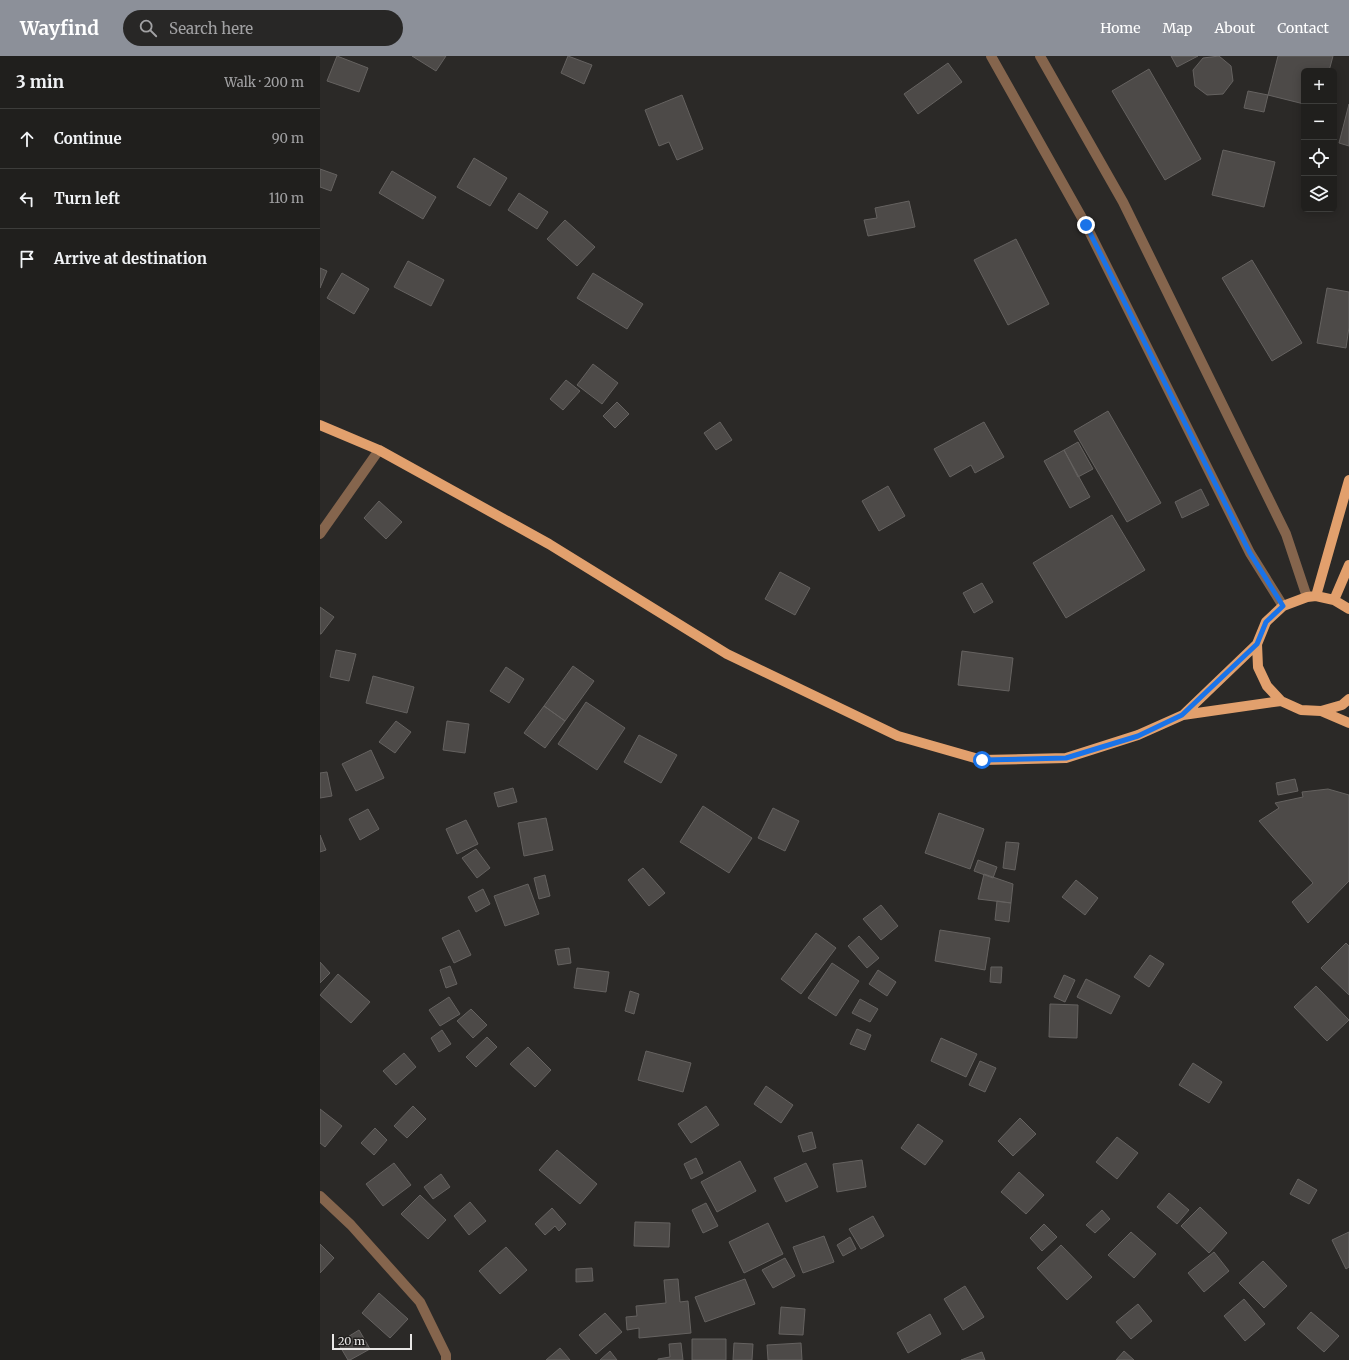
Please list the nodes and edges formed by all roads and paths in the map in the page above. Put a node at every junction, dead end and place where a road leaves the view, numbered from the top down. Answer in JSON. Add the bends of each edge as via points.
{"nodes":[{"id":1,"x":991,"y":56,"type":"edge"},
{"id":2,"x":1040,"y":56,"type":"edge"},
{"id":3,"x":320,"y":425,"type":"edge"},
{"id":4,"x":379,"y":450,"type":"junction"},
{"id":5,"x":1349,"y":480,"type":"edge"},
{"id":6,"x":320,"y":534,"type":"edge"},
{"id":7,"x":1349,"y":565,"type":"edge"},
{"id":8,"x":1311,"y":597,"type":"junction"},
{"id":9,"x":1334,"y":600,"type":"junction"},
{"id":10,"x":1283,"y":606,"type":"junction"},
{"id":11,"x":1349,"y":609,"type":"edge"},
{"id":12,"x":1257,"y":644,"type":"junction"},
{"id":13,"x":1349,"y":699,"type":"edge"},
{"id":14,"x":1281,"y":701,"type":"junction"},
{"id":15,"x":1321,"y":711,"type":"junction"},
{"id":16,"x":1182,"y":715,"type":"junction"},
{"id":17,"x":1349,"y":723,"type":"edge"},
{"id":18,"x":320,"y":1196,"type":"edge"},
{"id":19,"x":446,"y":1360,"type":"edge"}],
"edges":[{"from":1,"to":10,"type":"street","via":[[1086,225],[1250,553]]},
{"from":2,"to":8,"type":"street","via":[[1123,202],[1286,534]]},
{"from":3,"to":4,"type":"main road"},
{"from":4,"to":6,"type":"street"},
{"from":4,"to":16,"type":"main road","via":[[549,544],[727,654],[898,736],[982,760],[1066,758],[1138,736]]},
{"from":5,"to":8,"type":"main road"},
{"from":7,"to":9,"type":"main road"},
{"from":8,"to":9,"type":"main road"},
{"from":8,"to":10,"type":"main road"},
{"from":9,"to":11,"type":"main road"},
{"from":10,"to":12,"type":"main road","via":[[1266,622]]},
{"from":12,"to":14,"type":"main road","via":[[1258,667],[1267,686]]},
{"from":12,"to":16,"type":"main road"},
{"from":13,"to":15,"type":"main road","via":[[1342,705]]},
{"from":14,"to":15,"type":"main road","via":[[1301,710]]},
{"from":14,"to":16,"type":"main road"},
{"from":15,"to":17,"type":"main road"},
{"from":18,"to":19,"type":"street","via":[[351,1225],[420,1302],[446,1355]]}]}
